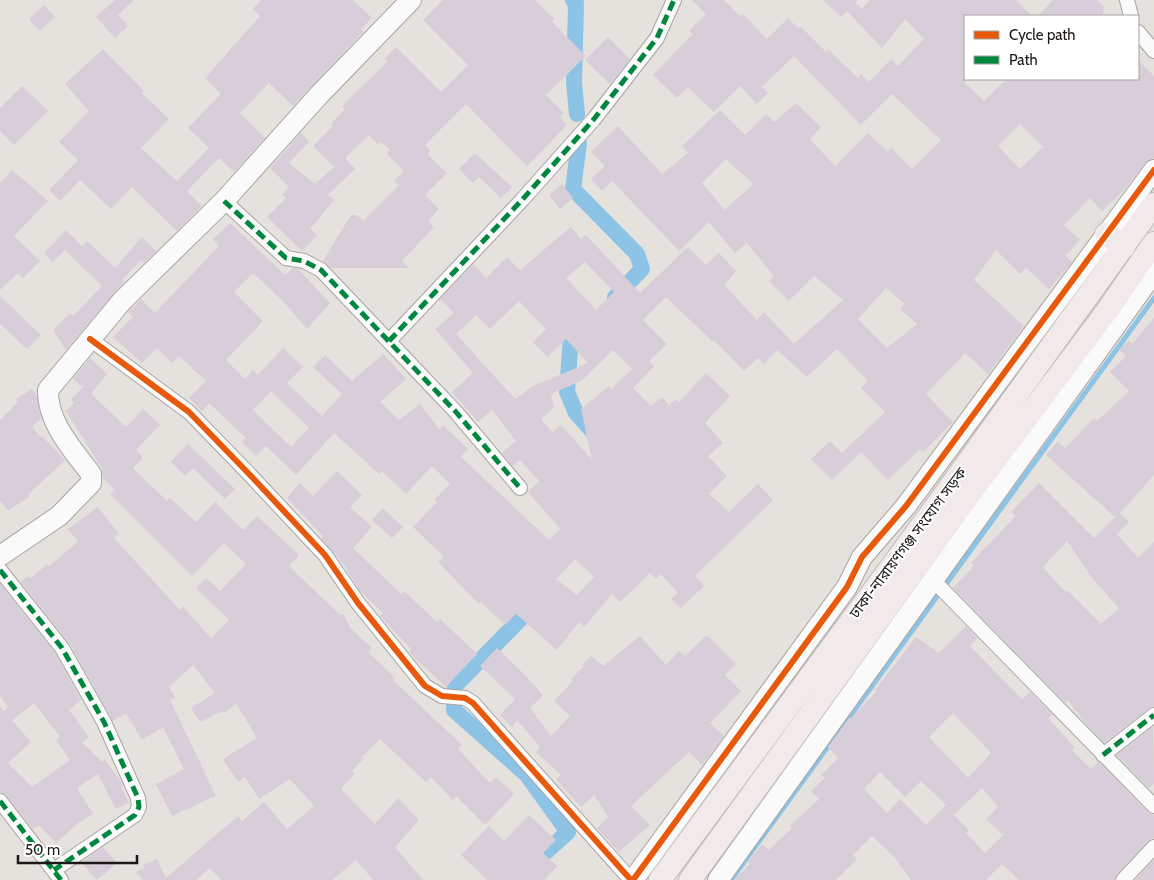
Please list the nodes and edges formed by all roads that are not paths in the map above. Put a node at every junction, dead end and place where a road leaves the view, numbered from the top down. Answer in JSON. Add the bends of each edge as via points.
{"nodes":[{"id":1,"x":411,"y":0,"type":"edge"},
{"id":2,"x":674,"y":0,"type":"edge"},
{"id":3,"x":1127,"y":0,"type":"edge"},
{"id":4,"x":1131,"y":15,"type":"edge"},
{"id":5,"x":1139,"y":33,"type":"edge"},
{"id":6,"x":1154,"y":51,"type":"edge"},
{"id":7,"x":1154,"y":170,"type":"edge"},
{"id":8,"x":224,"y":201,"type":"junction"},
{"id":9,"x":1154,"y":204,"type":"edge"},
{"id":10,"x":1115,"y":240,"type":"junction"},
{"id":11,"x":1151,"y":261,"type":"edge"},
{"id":12,"x":90,"y":339,"type":"junction"},
{"id":13,"x":389,"y":341,"type":"junction"},
{"id":14,"x":520,"y":488,"type":"dead end"},
{"id":15,"x":0,"y":556,"type":"edge"},
{"id":16,"x":0,"y":570,"type":"edge"},
{"id":17,"x":933,"y":580,"type":"junction"},
{"id":18,"x":1154,"y":716,"type":"edge"},
{"id":19,"x":1103,"y":755,"type":"junction"},
{"id":20,"x":0,"y":801,"type":"edge"},
{"id":21,"x":1154,"y":806,"type":"edge"},
{"id":22,"x":1154,"y":847,"type":"edge"},
{"id":23,"x":58,"y":875,"type":"edge"},
{"id":24,"x":632,"y":880,"type":"edge"},
{"id":25,"x":660,"y":880,"type":"edge"},
{"id":26,"x":690,"y":880,"type":"edge"},
{"id":27,"x":718,"y":880,"type":"edge"},
{"id":28,"x":1123,"y":880,"type":"edge"}],
"edges":[{"from":1,"to":8,"type":"street","via":[[319,95]]},
{"from":2,"to":13,"type":"street","via":[[657,38],[594,119]]},
{"from":3,"to":4,"type":"street"},
{"from":5,"to":6,"type":"street"},
{"from":7,"to":10,"type":"street"},
{"from":8,"to":12,"type":"street","via":[[122,301]]},
{"from":8,"to":13,"type":"street","via":[[286,258],[304,261],[321,270]]},
{"from":9,"to":10,"type":"main road","name":"ঢাকা-নারায়ণগঞ্জ সংযোগ সড়ক"},
{"from":10,"to":24,"type":"street","via":[[906,506],[862,557],[847,587]]},
{"from":10,"to":25,"type":"main road","name":"ঢাকা-নারায়ণগঞ্জ সংযোগ সড়ক"},
{"from":11,"to":17,"type":"street"},
{"from":11,"to":26,"type":"main road","name":"ঢাকা-নারায়ণগঞ্জ সংযোগ সড়ক"},
{"from":12,"to":15,"type":"street","via":[[48,390],[47,404],[62,434],[91,474],[91,483],[59,516]]},
{"from":12,"to":24,"type":"street","via":[[195,419],[325,555],[358,603],[425,686],[442,696],[465,698],[473,703]]},
{"from":13,"to":14,"type":"street","via":[[456,412]]},
{"from":16,"to":23,"type":"street","via":[[62,648],[104,722],[138,798],[139,807],[135,815]]},
{"from":17,"to":19,"type":"street"},
{"from":17,"to":27,"type":"street"},
{"from":18,"to":19,"type":"street"},
{"from":19,"to":21,"type":"street"},
{"from":20,"to":23,"type":"street"},
{"from":22,"to":28,"type":"street"}]}
